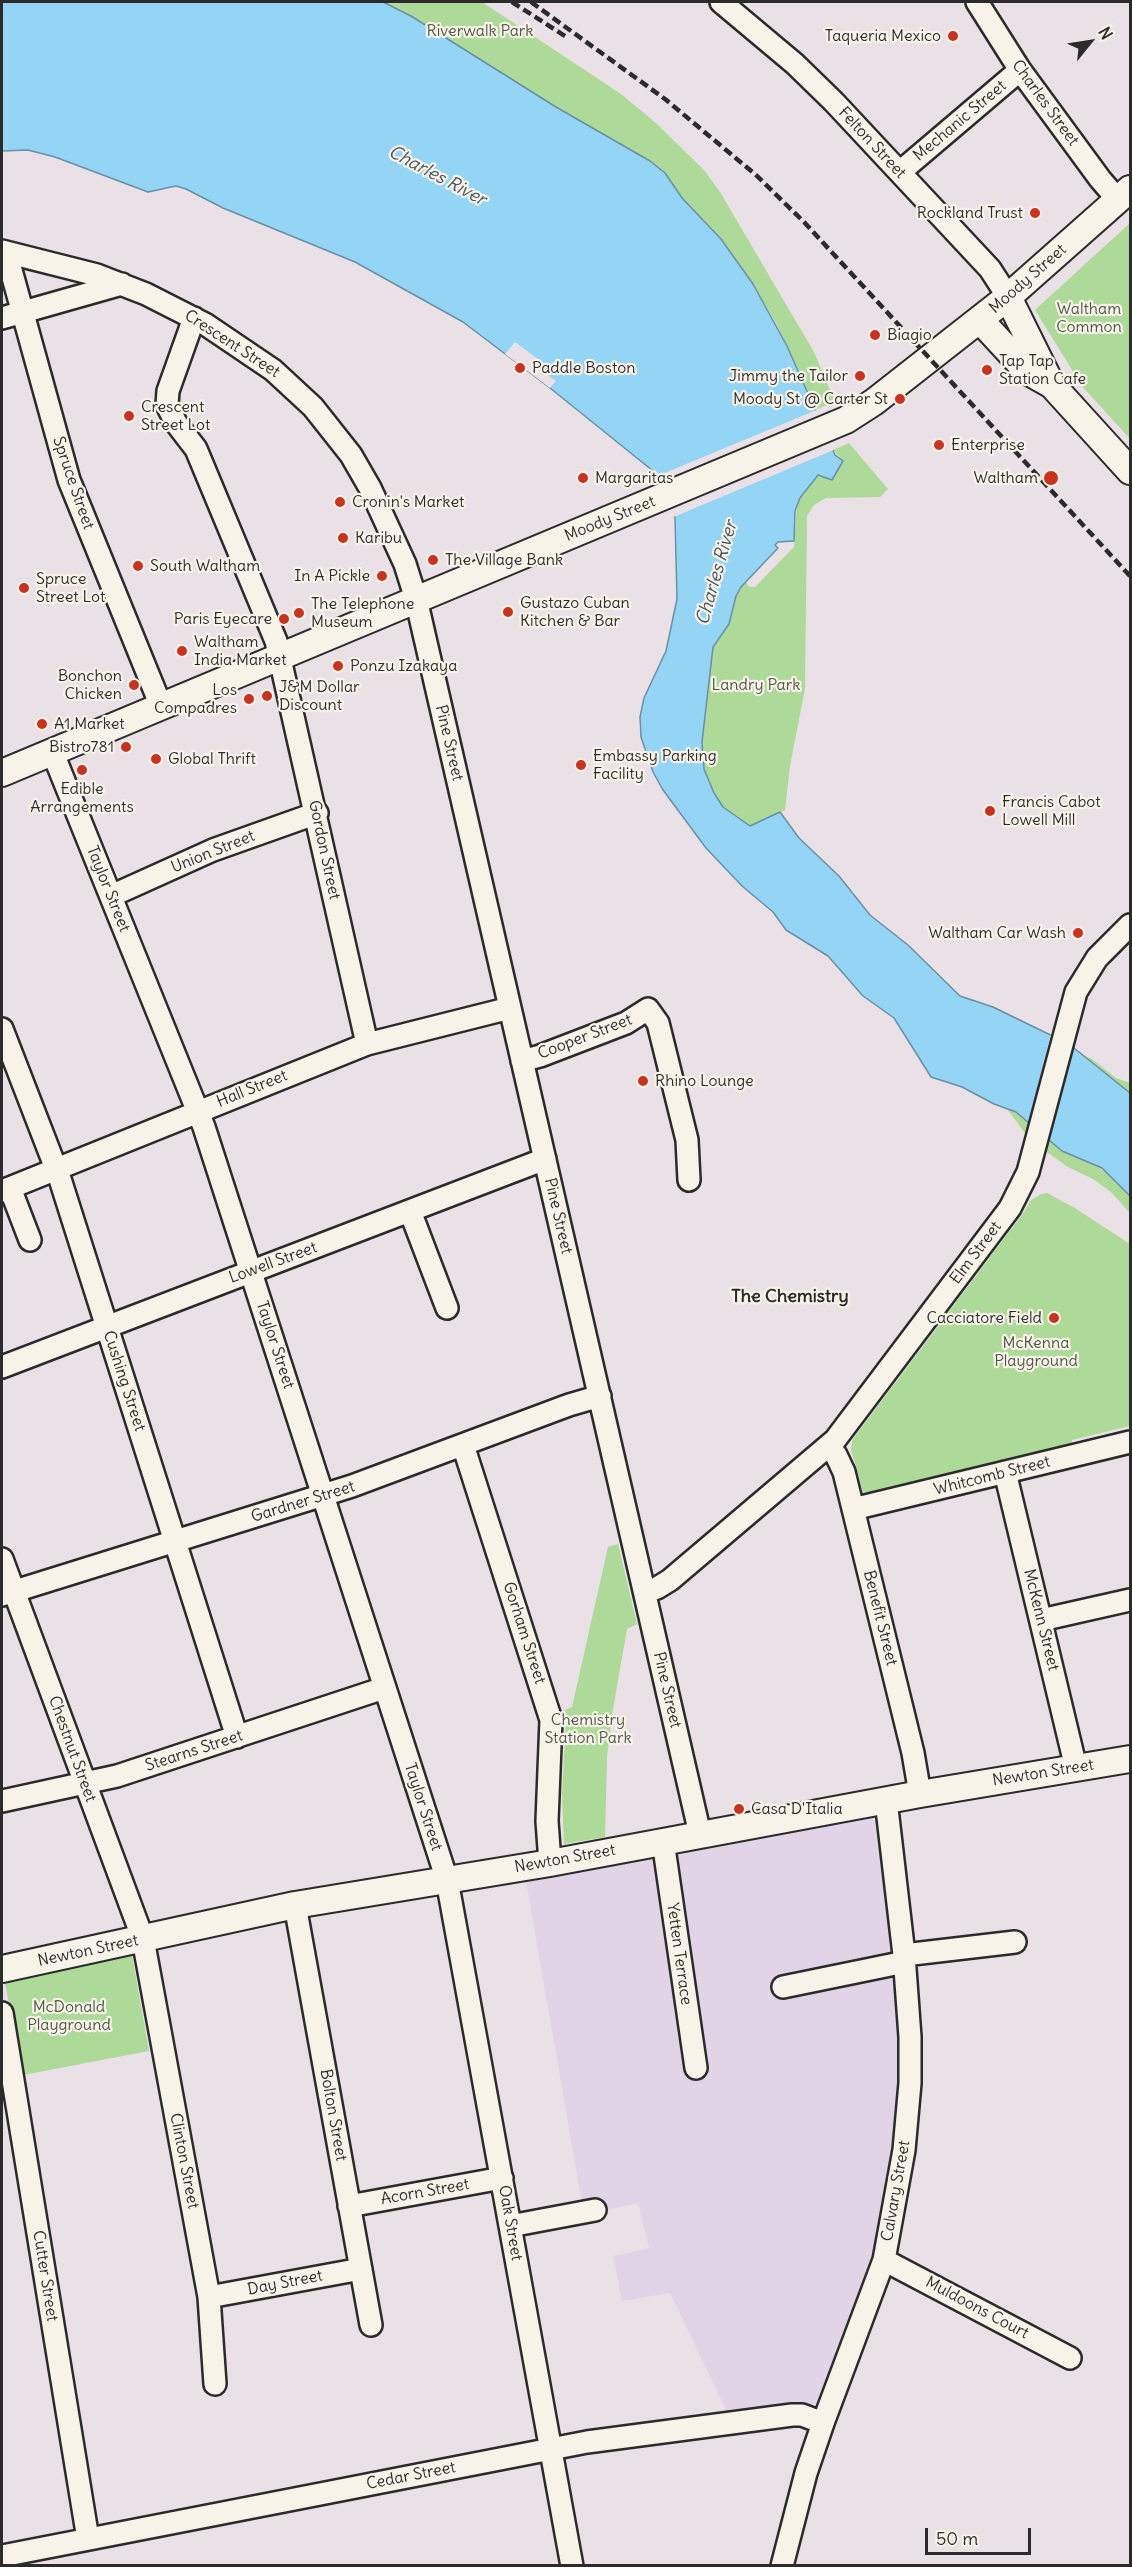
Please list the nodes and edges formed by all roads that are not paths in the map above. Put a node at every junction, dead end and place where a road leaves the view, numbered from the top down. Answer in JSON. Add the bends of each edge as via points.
{"nodes":[{"id":1,"x":721,"y":2,"type":"edge"},
{"id":2,"x":977,"y":2,"type":"edge"},
{"id":3,"x":1020,"y":70,"type":"junction"},
{"id":4,"x":900,"y":172,"type":"junction"},
{"id":5,"x":1125,"y":194,"type":"edge"},
{"id":6,"x":4,"y":252,"type":"edge"},
{"id":7,"x":122,"y":284,"type":"junction"},
{"id":8,"x":1008,"y":297,"type":"junction"},
{"id":9,"x":22,"y":312,"type":"junction"},
{"id":10,"x":2,"y":318,"type":"edge"},
{"id":11,"x":194,"y":318,"type":"junction"},
{"id":12,"x":980,"y":320,"type":"junction"},
{"id":13,"x":1051,"y":384,"type":"junction"},
{"id":14,"x":1131,"y":471,"type":"edge"},
{"id":15,"x":416,"y":599,"type":"junction"},
{"id":16,"x":279,"y":656,"type":"junction"},
{"id":17,"x":161,"y":706,"type":"junction"},
{"id":18,"x":52,"y":752,"type":"junction"},
{"id":19,"x":2,"y":773,"type":"edge"},
{"id":20,"x":317,"y":813,"type":"junction"},
{"id":21,"x":111,"y":896,"type":"junction"},
{"id":22,"x":1130,"y":926,"type":"edge"},
{"id":23,"x":510,"y":1008,"type":"junction"},
{"id":24,"x":2,"y":1029,"type":"edge"},
{"id":25,"x":367,"y":1044,"type":"junction"},
{"id":26,"x":522,"y":1061,"type":"junction"},
{"id":27,"x":198,"y":1110,"type":"junction"},
{"id":28,"x":545,"y":1159,"type":"junction"},
{"id":29,"x":57,"y":1168,"type":"junction"},
{"id":30,"x":689,"y":1180,"type":"dead end"},
{"id":31,"x":6,"y":1189,"type":"edge"},
{"id":32,"x":410,"y":1211,"type":"junction"},
{"id":33,"x":30,"y":1240,"type":"dead end"},
{"id":34,"x":251,"y":1270,"type":"junction"},
{"id":35,"x":447,"y":1308,"type":"dead end"},
{"id":36,"x":107,"y":1326,"type":"junction"},
{"id":37,"x":2,"y":1367,"type":"edge"},
{"id":38,"x":600,"y":1396,"type":"junction"},
{"id":39,"x":1131,"y":1442,"type":"edge"},
{"id":40,"x":463,"y":1445,"type":"junction"},
{"id":41,"x":828,"y":1446,"type":"junction"},
{"id":42,"x":1005,"y":1472,"type":"junction"},
{"id":43,"x":324,"y":1495,"type":"junction"},
{"id":44,"x":853,"y":1509,"type":"junction"},
{"id":45,"x":175,"y":1542,"type":"junction"},
{"id":46,"x":2,"y":1559,"type":"edge"},
{"id":47,"x":645,"y":1592,"type":"junction"},
{"id":48,"x":8,"y":1593,"type":"edge"},
{"id":49,"x":1131,"y":1600,"type":"edge"},
{"id":50,"x":1041,"y":1620,"type":"junction"},
{"id":51,"x":384,"y":1688,"type":"junction"},
{"id":52,"x":237,"y":1737,"type":"junction"},
{"id":53,"x":1131,"y":1759,"type":"edge"},
{"id":54,"x":1076,"y":1768,"type":"junction"},
{"id":55,"x":86,"y":1784,"type":"junction"},
{"id":56,"x":920,"y":1794,"type":"junction"},
{"id":57,"x":886,"y":1800,"type":"junction"},
{"id":58,"x":2,"y":1801,"type":"edge"},
{"id":59,"x":700,"y":1834,"type":"junction"},
{"id":60,"x":663,"y":1841,"type":"junction"},
{"id":61,"x":550,"y":1863,"type":"junction"},
{"id":62,"x":447,"y":1880,"type":"junction"},
{"id":63,"x":295,"y":1905,"type":"junction"},
{"id":64,"x":143,"y":1939,"type":"junction"},
{"id":65,"x":1015,"y":1942,"type":"dead end"},
{"id":66,"x":904,"y":1958,"type":"junction"},
{"id":67,"x":2,"y":1969,"type":"edge"},
{"id":68,"x":783,"y":1987,"type":"dead end"},
{"id":69,"x":2,"y":2013,"type":"edge"},
{"id":70,"x":696,"y":2068,"type":"dead end"},
{"id":71,"x":502,"y":2178,"type":"junction"},
{"id":72,"x":349,"y":2206,"type":"junction"},
{"id":73,"x":595,"y":2210,"type":"dead end"},
{"id":74,"x":510,"y":2226,"type":"junction"},
{"id":75,"x":884,"y":2260,"type":"junction"},
{"id":76,"x":361,"y":2269,"type":"junction"},
{"id":77,"x":209,"y":2297,"type":"junction"},
{"id":78,"x":371,"y":2325,"type":"dead end"},
{"id":79,"x":1070,"y":2358,"type":"dead end"},
{"id":80,"x":215,"y":2384,"type":"dead end"},
{"id":81,"x":823,"y":2422,"type":"junction"},
{"id":82,"x":551,"y":2449,"type":"junction"},
{"id":83,"x":88,"y":2539,"type":"junction"},
{"id":84,"x":2,"y":2556,"type":"edge"},
{"id":85,"x":572,"y":2565,"type":"edge"},
{"id":86,"x":782,"y":2565,"type":"edge"}],
"edges":[{"from":1,"to":4,"type":"street","name":"Felton Street","via":[[808,76]]},
{"from":2,"to":3,"type":"street","name":"Charles Street"},
{"from":3,"to":4,"type":"street","name":"Mechanic Street"},
{"from":3,"to":5,"type":"street","name":"Charles Street","via":[[1100,179]]},
{"from":4,"to":8,"type":"street","name":"Felton Street","via":[[990,269]]},
{"from":5,"to":8,"type":"main road","name":"Moody Street"},
{"from":6,"to":7,"type":"street","name":"Crescent Street"},
{"from":6,"to":9,"type":"street","name":"Spruce Street"},
{"from":7,"to":9,"type":"street"},
{"from":7,"to":11,"type":"street","name":"Crescent Street"},
{"from":8,"to":12,"type":"main road","name":"Moody Street"},
{"from":8,"to":13,"type":"main road"},
{"from":9,"to":10,"type":"street"},
{"from":9,"to":17,"type":"street","name":"Spruce Street","via":[[69,480]]},
{"from":11,"to":15,"type":"street","name":"Crescent Street","via":[[273,370],[328,423],[370,488]]},
{"from":11,"to":16,"type":"street","name":"Gordon Street","via":[[167,405],[179,428],[193,443]]},
{"from":12,"to":13,"type":"main road","via":[[1027,371]]},
{"from":12,"to":15,"type":"main road","name":"Moody Street","via":[[874,402],[830,427]]},
{"from":13,"to":14,"type":"main road"},
{"from":15,"to":16,"type":"main road","name":"Moody Street"},
{"from":15,"to":23,"type":"street","name":"Pine Street"},
{"from":16,"to":17,"type":"main road","name":"Moody Street"},
{"from":16,"to":20,"type":"street","name":"Gordon Street"},
{"from":17,"to":18,"type":"main road","name":"Moody Street"},
{"from":18,"to":19,"type":"main road","name":"Moody Street"},
{"from":18,"to":21,"type":"street","name":"Taylor Street"},
{"from":20,"to":21,"type":"street","name":"Union Street","via":[[213,850]]},
{"from":20,"to":25,"type":"street","name":"Gordon Street"},
{"from":21,"to":27,"type":"street","name":"Taylor Street"},
{"from":22,"to":41,"type":"street","name":"Elm Street","via":[[1102,952],[1076,992],[1029,1167],[1014,1203]]},
{"from":23,"to":25,"type":"street","name":"Hall Street"},
{"from":23,"to":26,"type":"street","name":"Pine Street"},
{"from":24,"to":29,"type":"street","name":"Cushing Street"},
{"from":25,"to":27,"type":"street","name":"Hall Street"},
{"from":26,"to":28,"type":"street","name":"Pine Street"},
{"from":26,"to":30,"type":"street","name":"Cooper Street","via":[[627,1023],[648,1009],[658,1023],[687,1140]]},
{"from":27,"to":29,"type":"street","name":"Hall Street"},
{"from":27,"to":34,"type":"street","name":"Taylor Street"},
{"from":28,"to":32,"type":"street","name":"Lowell Street"},
{"from":28,"to":38,"type":"street","name":"Pine Street"},
{"from":29,"to":31,"type":"street","name":"Hall Street"},
{"from":29,"to":36,"type":"street","name":"Cushing Street"},
{"from":31,"to":33,"type":"street"},
{"from":32,"to":34,"type":"street","name":"Lowell Street"},
{"from":32,"to":35,"type":"street"},
{"from":34,"to":36,"type":"street","name":"Lowell Street"},
{"from":34,"to":43,"type":"street","name":"Taylor Street"},
{"from":36,"to":37,"type":"street","name":"Lowell Street"},
{"from":36,"to":45,"type":"street","name":"Cushing Street"},
{"from":38,"to":40,"type":"street","name":"Gardner Street"},
{"from":38,"to":47,"type":"street","name":"Pine Street"},
{"from":39,"to":42,"type":"street","name":"Whitcomb Street"},
{"from":40,"to":43,"type":"street","name":"Gardner Street"},
{"from":40,"to":61,"type":"street","name":"Gorham Street","via":[[551,1720],[547,1821]]},
{"from":41,"to":44,"type":"street","name":"Benefit Street","via":[[840,1462]]},
{"from":41,"to":47,"type":"street","name":"Elm Street","via":[[670,1580]]},
{"from":42,"to":44,"type":"street","name":"Whitcomb Street"},
{"from":42,"to":50,"type":"street","name":"McKenn Street"},
{"from":43,"to":45,"type":"street","name":"Gardner Street"},
{"from":43,"to":51,"type":"street","name":"Taylor Street"},
{"from":44,"to":56,"type":"street","name":"Benefit Street","via":[[914,1753]]},
{"from":45,"to":48,"type":"street","name":"Gardner Street"},
{"from":45,"to":52,"type":"street","name":"Cushing Street"},
{"from":46,"to":48,"type":"street","name":"Chestnut Street"},
{"from":47,"to":59,"type":"street","name":"Pine Street"},
{"from":48,"to":55,"type":"street","name":"Chestnut Street"},
{"from":49,"to":50,"type":"street"},
{"from":50,"to":54,"type":"street","name":"McKenn Street"},
{"from":51,"to":52,"type":"street","name":"Stearns Street"},
{"from":51,"to":62,"type":"street","name":"Taylor Street"},
{"from":52,"to":55,"type":"street","name":"Stearns Street"},
{"from":53,"to":54,"type":"main road","name":"Newton Street"},
{"from":54,"to":56,"type":"main road","name":"Newton Street"},
{"from":55,"to":58,"type":"street","name":"Stearns Street"},
{"from":55,"to":64,"type":"street","name":"Chestnut Street"},
{"from":56,"to":57,"type":"main road","name":"Newton Street"},
{"from":57,"to":59,"type":"main road","name":"Newton Street"},
{"from":57,"to":66,"type":"street","name":"Calvary Street"},
{"from":59,"to":60,"type":"main road","name":"Newton Street"},
{"from":60,"to":61,"type":"main road","name":"Newton Street"},
{"from":60,"to":70,"type":"street","name":"Yetten Terrace"},
{"from":61,"to":62,"type":"main road","name":"Newton Street"},
{"from":62,"to":63,"type":"main road","name":"Newton Street"},
{"from":62,"to":71,"type":"street","name":"Oak Street"},
{"from":63,"to":64,"type":"main road","name":"Newton Street"},
{"from":63,"to":72,"type":"street","name":"Bolton Street"},
{"from":64,"to":67,"type":"main road","name":"Newton Street"},
{"from":64,"to":77,"type":"street","name":"Clinton Street"},
{"from":65,"to":66,"type":"street"},
{"from":66,"to":68,"type":"street"},
{"from":66,"to":75,"type":"street","name":"Calvary Street","via":[[909,2102],[901,2173]]},
{"from":69,"to":83,"type":"street","name":"Cutter Street"},
{"from":71,"to":72,"type":"street","name":"Acorn Street"},
{"from":71,"to":74,"type":"street","name":"Oak Street"},
{"from":72,"to":76,"type":"street","name":"Bolton Street"},
{"from":73,"to":74,"type":"street"},
{"from":74,"to":82,"type":"street","name":"Oak Street"},
{"from":75,"to":79,"type":"street","name":"Muldoons Court"},
{"from":75,"to":81,"type":"street","name":"Calvary Street"},
{"from":76,"to":77,"type":"street","name":"Day Street"},
{"from":76,"to":78,"type":"street","name":"Bolton Street"},
{"from":77,"to":80,"type":"street","name":"Clinton Street"},
{"from":81,"to":82,"type":"street","name":"Cedar Street","via":[[792,2415]]},
{"from":81,"to":86,"type":"street","name":"Calvary Street"},
{"from":82,"to":83,"type":"street","name":"Cedar Street"},
{"from":82,"to":85,"type":"street","name":"Oak Street"},
{"from":83,"to":84,"type":"street","name":"Cedar Street"}]}
